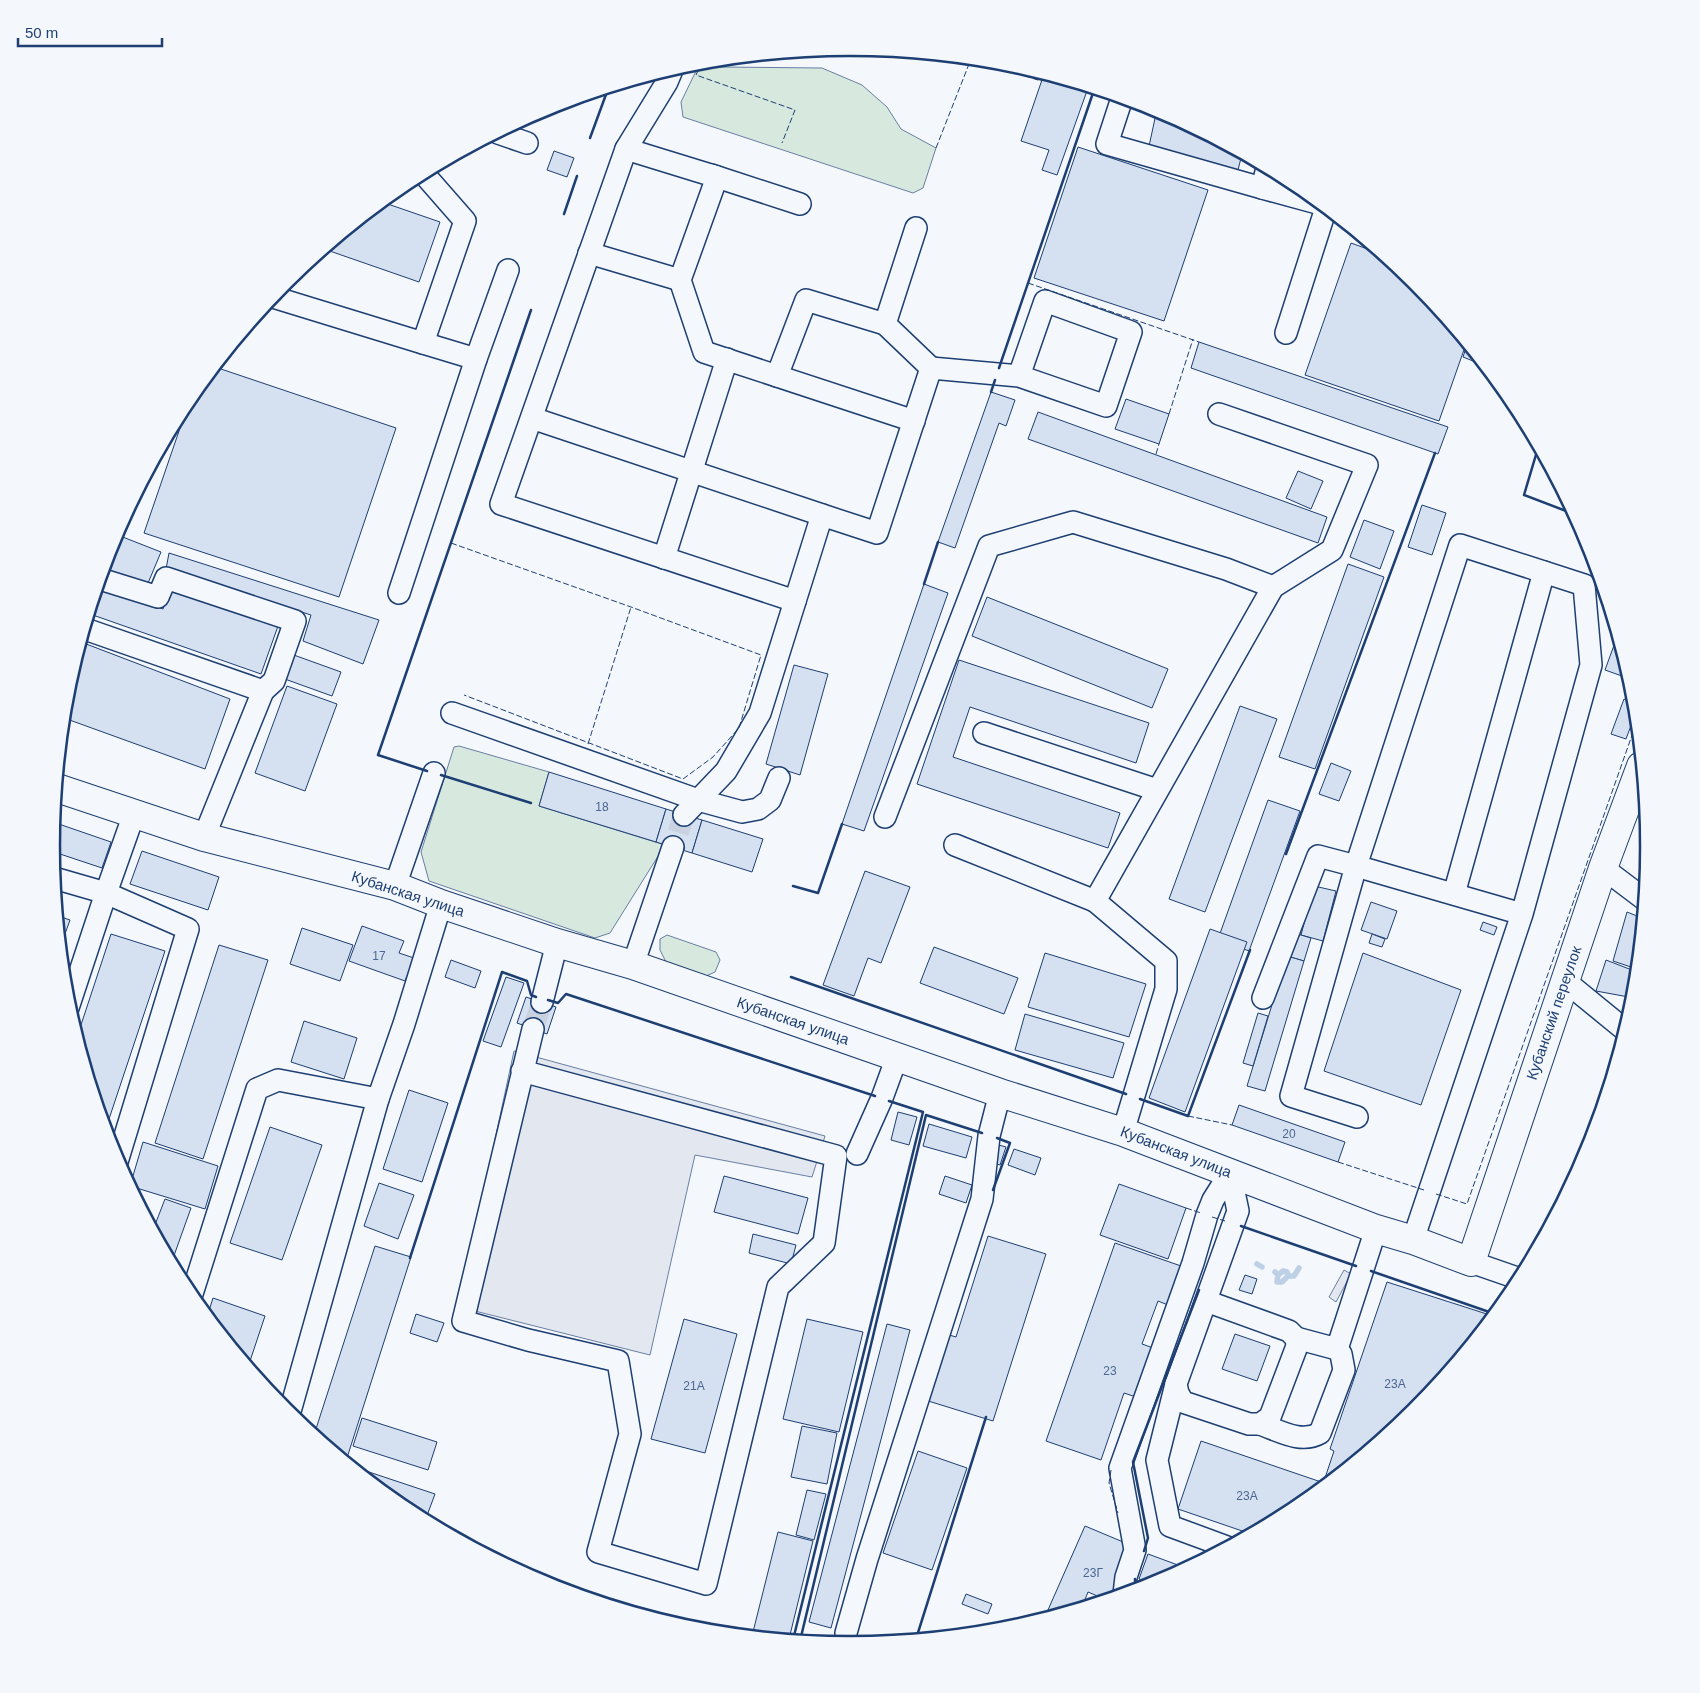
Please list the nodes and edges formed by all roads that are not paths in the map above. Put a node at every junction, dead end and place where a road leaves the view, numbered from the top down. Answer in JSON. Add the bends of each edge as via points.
{"nodes":[{"id":1,"x":669,"y":77,"type":"edge"},
{"id":2,"x":1120,"y":104,"type":"edge"},
{"id":3,"x":505,"y":136,"type":"edge"},
{"id":4,"x":527,"y":143,"type":"dead end"},
{"id":5,"x":626,"y":149,"type":"junction"},
{"id":6,"x":711,"y":175,"type":"junction"},
{"id":7,"x":1265,"y":175,"type":"edge"},
{"id":8,"x":428,"y":179,"type":"edge"},
{"id":9,"x":1262,"y":188,"type":"junction"},
{"id":10,"x":1303,"y":199,"type":"edge"},
{"id":11,"x":800,"y":204,"type":"dead end"},
{"id":12,"x":1324,"y":215,"type":"edge"},
{"id":13,"x":916,"y":228,"type":"dead end"},
{"id":14,"x":589,"y":253,"type":"junction"},
{"id":15,"x":508,"y":270,"type":"dead end"},
{"id":16,"x":680,"y":280,"type":"junction"},
{"id":17,"x":280,"y":299,"type":"edge"},
{"id":18,"x":885,"y":324,"type":"junction"},
{"id":19,"x":1286,"y":333,"type":"dead end"},
{"id":20,"x":423,"y":343,"type":"junction"},
{"id":21,"x":476,"y":359,"type":"junction"},
{"id":22,"x":727,"y":359,"type":"junction"},
{"id":23,"x":931,"y":368,"type":"junction"},
{"id":24,"x":777,"y":376,"type":"junction"},
{"id":25,"x":1019,"y":376,"type":"junction"},
{"id":26,"x":1219,"y":414,"type":"dead end"},
{"id":27,"x":532,"y":418,"type":"junction"},
{"id":28,"x":914,"y":422,"type":"junction"},
{"id":29,"x":822,"y":514,"type":"junction"},
{"id":30,"x":664,"y":558,"type":"junction"},
{"id":31,"x":1544,"y":572,"type":"junction"},
{"id":32,"x":106,"y":581,"type":"edge"},
{"id":33,"x":1273,"y":587,"type":"junction"},
{"id":34,"x":400,"y":593,"type":"dead end"},
{"id":35,"x":795,"y":601,"type":"junction"},
{"id":36,"x":90,"y":631,"type":"edge"},
{"id":37,"x":263,"y":690,"type":"junction"},
{"id":38,"x":452,"y":712,"type":"dead end"},
{"id":39,"x":984,"y":733,"type":"dead end"},
{"id":40,"x":434,"y":773,"type":"dead end"},
{"id":41,"x":1637,"y":777,"type":"edge"},
{"id":42,"x":779,"y":778,"type":"dead end"},
{"id":43,"x":62,"y":790,"type":"edge"},
{"id":44,"x":1157,"y":790,"type":"junction"},
{"id":45,"x":691,"y":808,"type":"junction"},
{"id":46,"x":134,"y":814,"type":"junction"},
{"id":47,"x":885,"y":817,"type":"dead end"},
{"id":48,"x":204,"y":837,"type":"junction"},
{"id":49,"x":955,"y":845,"type":"dead end"},
{"id":50,"x":673,"y":847,"type":"tunnel mouth"},
{"id":51,"x":1356,"y":866,"type":"junction"},
{"id":52,"x":1603,"y":868,"type":"junction"},
{"id":53,"x":61,"y":880,"type":"edge"},
{"id":54,"x":395,"y":886,"type":"junction"},
{"id":55,"x":106,"y":892,"type":"junction"},
{"id":56,"x":1454,"y":894,"type":"junction"},
{"id":57,"x":1639,"y":895,"type":"edge"},
{"id":58,"x":1095,"y":901,"type":"junction"},
{"id":59,"x":441,"y":904,"type":"junction"},
{"id":60,"x":1522,"y":914,"type":"junction"},
{"id":61,"x":557,"y":943,"type":"junction"},
{"id":62,"x":632,"y":965,"type":"junction"},
{"id":63,"x":1565,"y":981,"type":"junction"},
{"id":64,"x":73,"y":991,"type":"edge"},
{"id":65,"x":1263,"y":998,"type":"dead end"},
{"id":66,"x":542,"y":1002,"type":"tunnel mouth"},
{"id":67,"x":1619,"y":1025,"type":"edge"},
{"id":68,"x":532,"y":1029,"type":"tunnel mouth"},
{"id":69,"x":897,"y":1057,"type":"junction"},
{"id":70,"x":522,"y":1071,"type":"junction"},
{"id":71,"x":1000,"y":1093,"type":"junction"},
{"id":72,"x":378,"y":1099,"type":"junction"},
{"id":73,"x":1357,"y":1117,"type":"dead end"},
{"id":74,"x":1123,"y":1132,"type":"junction"},
{"id":75,"x":121,"y":1150,"type":"edge"},
{"id":76,"x":857,"y":1154,"type":"dead end"},
{"id":77,"x":1230,"y":1173,"type":"junction"},
{"id":78,"x":1376,"y":1229,"type":"junction"},
{"id":79,"x":1413,"y":1240,"type":"junction"},
{"id":80,"x":1471,"y":1262,"type":"junction"},
{"id":81,"x":1513,"y":1277,"type":"edge"},
{"id":82,"x":194,"y":1287,"type":"edge"},
{"id":83,"x":1206,"y":1301,"type":"junction"},
{"id":84,"x":1296,"y":1338,"type":"junction"},
{"id":85,"x":1337,"y":1349,"type":"junction"},
{"id":86,"x":1176,"y":1384,"type":"junction"},
{"id":87,"x":292,"y":1406,"type":"edge"},
{"id":88,"x":1260,"y":1424,"type":"junction"},
{"id":89,"x":1220,"y":1544,"type":"edge"},
{"id":90,"x":1125,"y":1587,"type":"edge"},
{"id":91,"x":846,"y":1633,"type":"dead end"}],
"edges":[{"from":1,"to":5,"type":"lane"},
{"from":2,"to":9,"type":"lane","via":[[1107,144]]},
{"from":3,"to":4,"type":"lane"},
{"from":5,"to":6,"type":"lane"},
{"from":5,"to":14,"type":"lane"},
{"from":6,"to":11,"type":"lane"},
{"from":6,"to":16,"type":"lane","via":[[717,177]]},
{"from":7,"to":9,"type":"lane"},
{"from":8,"to":20,"type":"lane","via":[[465,221]]},
{"from":9,"to":10,"type":"lane"},
{"from":12,"to":19,"type":"lane"},
{"from":13,"to":18,"type":"lane"},
{"from":14,"to":16,"type":"lane"},
{"from":14,"to":27,"type":"lane"},
{"from":15,"to":21,"type":"lane"},
{"from":16,"to":22,"type":"lane","via":[[704,352]]},
{"from":17,"to":20,"type":"lane"},
{"from":18,"to":23,"type":"lane"},
{"from":18,"to":24,"type":"lane","via":[[806,300]]},
{"from":20,"to":21,"type":"lane"},
{"from":21,"to":34,"type":"lane"},
{"from":22,"to":24,"type":"lane"},
{"from":22,"to":30,"type":"lane"},
{"from":23,"to":25,"type":"lane"},
{"from":23,"to":28,"type":"lane"},
{"from":24,"to":28,"type":"lane"},
{"from":25,"to":25,"type":"lane","via":[[1106,406],[1132,332],[1045,301]]},
{"from":26,"to":33,"type":"lane","via":[[1367,465],[1332,550]]},
{"from":27,"to":29,"type":"lane"},
{"from":27,"to":30,"type":"lane","via":[[502,504]]},
{"from":28,"to":29,"type":"lane","via":[[877,533]]},
{"from":29,"to":35,"type":"lane"},
{"from":30,"to":35,"type":"lane"},
{"from":31,"to":51,"type":"lane","via":[[1460,545]]},
{"from":31,"to":56,"type":"lane"},
{"from":31,"to":60,"type":"lane","via":[[1584,585],[1591,664]]},
{"from":32,"to":37,"type":"lane","via":[[158,597],[166,578],[295,621],[274,681]]},
{"from":33,"to":44,"type":"lane"},
{"from":33,"to":47,"type":"lane","via":[[1226,569],[1074,522],[989,546]]},
{"from":35,"to":45,"type":"lane","via":[[760,713],[726,771]]},
{"from":36,"to":37,"type":"lane"},
{"from":37,"to":48,"type":"lane"},
{"from":38,"to":45,"type":"lane"},
{"from":39,"to":44,"type":"lane"},
{"from":40,"to":54,"type":"lane"},
{"from":41,"to":52,"type":"main road","name":"Кубанский переулок"},
{"from":42,"to":45,"type":"lane","via":[[770,800],[758,809],[742,812]]},
{"from":43,"to":46,"type":"main road","name":"Кубанская улица"},
{"from":44,"to":58,"type":"lane"},
{"from":46,"to":48,"type":"main road","name":"Кубанская улица"},
{"from":46,"to":55,"type":"lane"},
{"from":48,"to":54,"type":"main road","name":"Кубанская улица"},
{"from":49,"to":58,"type":"lane"},
{"from":50,"to":62,"type":"lane"},
{"from":51,"to":56,"type":"lane"},
{"from":51,"to":65,"type":"lane","via":[[1318,856]]},
{"from":51,"to":73,"type":"lane","via":[[1291,1096]]},
{"from":52,"to":57,"type":"lane"},
{"from":52,"to":63,"type":"main road","name":"Кубанский переулок"},
{"from":53,"to":55,"type":"lane"},
{"from":54,"to":59,"type":"main road","name":"Кубанская улица"},
{"from":55,"to":64,"type":"lane"},
{"from":55,"to":75,"type":"lane","via":[[188,929]]},
{"from":56,"to":60,"type":"lane"},
{"from":58,"to":74,"type":"lane","via":[[1166,961],[1166,988]]},
{"from":59,"to":61,"type":"main road","name":"Кубанская улица"},
{"from":59,"to":72,"type":"lane"},
{"from":60,"to":79,"type":"lane"},
{"from":61,"to":62,"type":"main road","name":"Кубанская улица"},
{"from":61,"to":66,"type":"lane"},
{"from":62,"to":69,"type":"main road","name":"Кубанская улица"},
{"from":63,"to":67,"type":"lane"},
{"from":63,"to":80,"type":"main road","name":"Кубанский переулок"},
{"from":68,"to":70,"type":"lane"},
{"from":69,"to":71,"type":"main road","name":"Кубанская улица"},
{"from":69,"to":76,"type":"lane"},
{"from":70,"to":70,"type":"lane","via":[[463,1321],[618,1362],[630,1434],[598,1552],[706,1584],[778,1286],[824,1243],[836,1156]]},
{"from":71,"to":74,"type":"main road","name":"Кубанская улица"},
{"from":71,"to":91,"type":"lane","via":[[989,1136],[982,1198]]},
{"from":72,"to":82,"type":"lane","via":[[278,1080],[257,1089]]},
{"from":72,"to":87,"type":"lane"},
{"from":74,"to":77,"type":"main road","name":"Кубанская улица"},
{"from":77,"to":78,"type":"main road","name":"Кубанская улица"},
{"from":77,"to":83,"type":"lane","via":[[1238,1211]]},
{"from":77,"to":90,"type":"lane","via":[[1207,1215],[1120,1468],[1136,1550]]},
{"from":78,"to":79,"type":"main road","name":"Кубанская улица"},
{"from":78,"to":85,"type":"lane"},
{"from":79,"to":80,"type":"main road","name":"Кубанская улица"},
{"from":80,"to":81,"type":"lane","name":"Кубанская улица"},
{"from":83,"to":84,"type":"lane","via":[[1290,1330]]},
{"from":83,"to":86,"type":"lane"},
{"from":84,"to":85,"type":"lane"},
{"from":84,"to":88,"type":"lane","via":[[1297,1346],[1270,1417]]},
{"from":85,"to":88,"type":"lane","via":[[1344,1370],[1320,1433],[1312,1438],[1299,1438]]},
{"from":86,"to":88,"type":"lane","via":[[1183,1402],[1249,1424]]},
{"from":86,"to":89,"type":"lane","via":[[1157,1460],[1170,1526]]}]}
